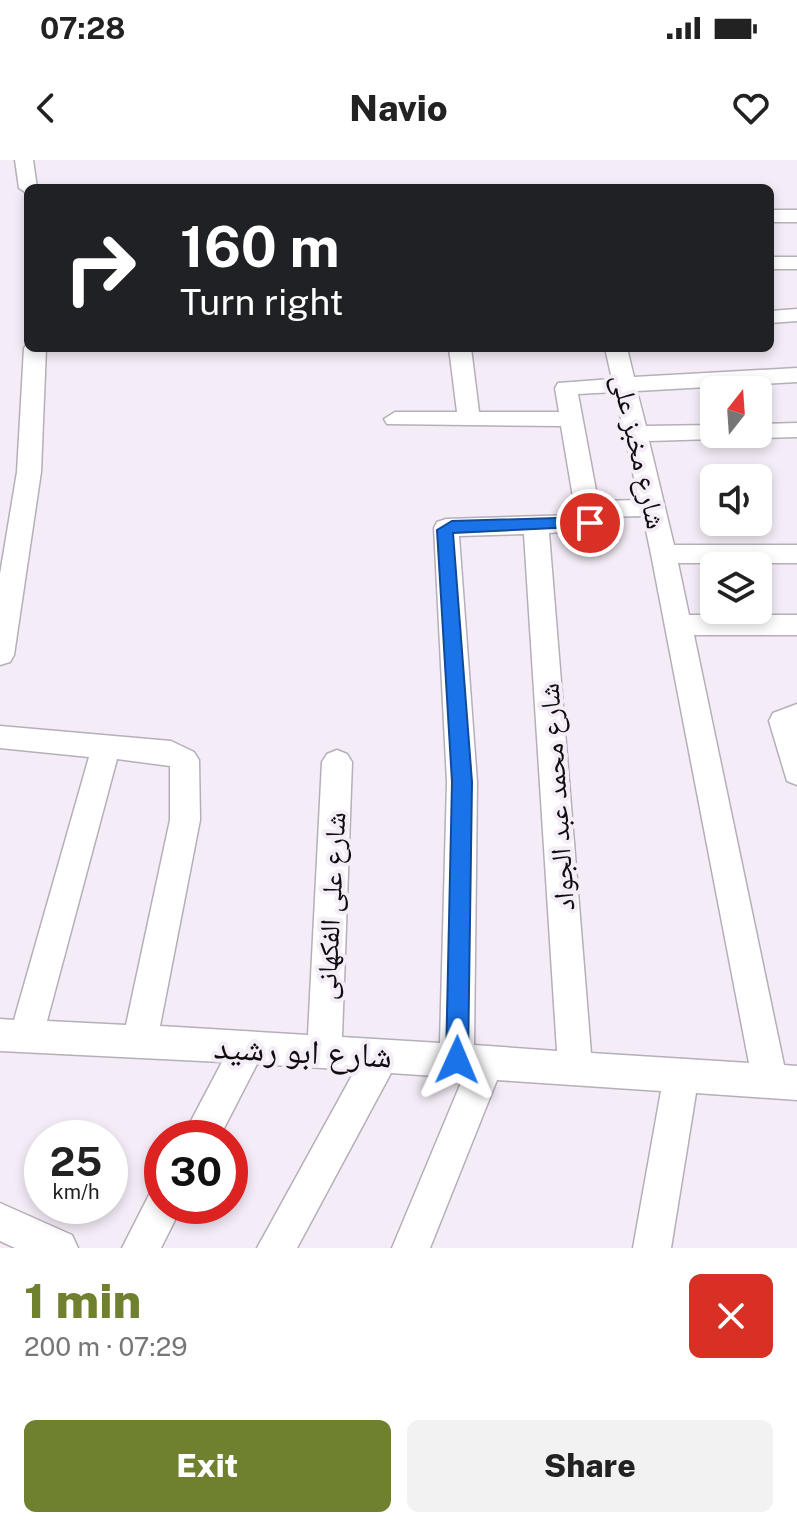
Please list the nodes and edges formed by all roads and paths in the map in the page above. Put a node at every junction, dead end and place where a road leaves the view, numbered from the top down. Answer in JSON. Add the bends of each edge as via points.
{"nodes":[{"id":1,"x":24,"y":160,"type":"edge"},
{"id":2,"x":27,"y":184,"type":"edge"},
{"id":3,"x":774,"y":216,"type":"edge"},
{"id":4,"x":797,"y":216,"type":"edge"},
{"id":5,"x":774,"y":263,"type":"edge"},
{"id":6,"x":797,"y":263,"type":"edge"},
{"id":7,"x":797,"y":315,"type":"edge"},
{"id":8,"x":774,"y":317,"type":"edge"},
{"id":9,"x":35,"y":352,"type":"edge"},
{"id":10,"x":461,"y":352,"type":"edge"},
{"id":11,"x":617,"y":352,"type":"edge"},
{"id":12,"x":797,"y":375,"type":"edge"},
{"id":13,"x":625,"y":385,"type":"junction"},
{"id":14,"x":395,"y":419,"type":"dead end"},
{"id":15,"x":469,"y":419,"type":"junction"},
{"id":16,"x":571,"y":419,"type":"junction"},
{"id":17,"x":797,"y":430,"type":"edge"},
{"id":18,"x":772,"y":431,"type":"edge"},
{"id":19,"x":700,"y":432,"type":"edge"},
{"id":20,"x":636,"y":434,"type":"junction"},
{"id":21,"x":653,"y":508,"type":"junction"},
{"id":22,"x":589,"y":509,"type":"junction"},
{"id":23,"x":536,"y":525,"type":"junction"},
{"id":24,"x":664,"y":554,"type":"junction"},
{"id":25,"x":797,"y":554,"type":"edge"},
{"id":26,"x":678,"y":625,"type":"junction"},
{"id":27,"x":797,"y":625,"type":"edge"},
{"id":28,"x":0,"y":655,"type":"edge"},
{"id":29,"x":797,"y":715,"type":"edge"},
{"id":30,"x":0,"y":737,"type":"edge"},
{"id":31,"x":106,"y":747,"type":"junction"},
{"id":32,"x":337,"y":762,"type":"dead end"},
{"id":33,"x":797,"y":773,"type":"edge"},
{"id":34,"x":9,"y":1040,"type":"edge"},
{"id":35,"x":140,"y":1041,"type":"junction"},
{"id":36,"x":248,"y":1047,"type":"junction"},
{"id":37,"x":324,"y":1051,"type":"junction"},
{"id":38,"x":382,"y":1055,"type":"junction"},
{"id":39,"x":472,"y":1061,"type":"junction"},
{"id":40,"x":575,"y":1068,"type":"junction"},
{"id":41,"x":681,"y":1075,"type":"junction"},
{"id":42,"x":783,"y":1082,"type":"edge"},
{"id":43,"x":209,"y":1120,"type":"edge"},
{"id":44,"x":154,"y":1224,"type":"edge"},
{"id":45,"x":7,"y":1233,"type":"edge"},
{"id":46,"x":59,"y":1248,"type":"edge"},
{"id":47,"x":141,"y":1248,"type":"edge"},
{"id":48,"x":276,"y":1248,"type":"edge"},
{"id":49,"x":411,"y":1248,"type":"edge"},
{"id":50,"x":652,"y":1248,"type":"edge"}],
"edges":[{"from":1,"to":2,"type":"street"},
{"from":3,"to":4,"type":"street"},
{"from":5,"to":6,"type":"street"},
{"from":7,"to":8,"type":"street"},
{"from":9,"to":28,"type":"street","via":[[29,472]]},
{"from":10,"to":15,"type":"street"},
{"from":11,"to":13,"type":"street","name":"شارع مخبز على"},
{"from":12,"to":13,"type":"street"},
{"from":13,"to":16,"type":"street","via":[[566,388]]},
{"from":13,"to":20,"type":"street","name":"شارع مخبز على"},
{"from":14,"to":15,"type":"street"},
{"from":15,"to":16,"type":"street"},
{"from":16,"to":22,"type":"street"},
{"from":17,"to":18,"type":"street"},
{"from":19,"to":20,"type":"street"},
{"from":20,"to":21,"type":"street","name":"شارع مخبز على"},
{"from":21,"to":22,"type":"street"},
{"from":21,"to":24,"type":"street","name":"شارع مخبز على"},
{"from":22,"to":23,"type":"street","via":[[587,524]]},
{"from":23,"to":39,"type":"street","via":[[445,530],[462,782]]},
{"from":23,"to":40,"type":"street","name":"شارع محمد عبد الجواد"},
{"from":24,"to":25,"type":"street"},
{"from":24,"to":26,"type":"street","name":"شارع مخبز على"},
{"from":26,"to":27,"type":"street"},
{"from":26,"to":42,"type":"street","name":"شارع مخبز على"},
{"from":29,"to":33,"type":"street","via":[[783,721]]},
{"from":30,"to":31,"type":"street"},
{"from":31,"to":34,"type":"street"},
{"from":31,"to":35,"type":"street","via":[[176,754],[186,765],[185,820]]},
{"from":32,"to":37,"type":"street","name":"شارع على الفكهانى"},
{"from":34,"to":35,"type":"street","name":"شارع ابو رشيد"},
{"from":35,"to":36,"type":"street","name":"شارع ابو رشيد"},
{"from":36,"to":37,"type":"street","name":"شارع ابو رشيد"},
{"from":36,"to":43,"type":"street"},
{"from":37,"to":38,"type":"street","name":"شارع ابو رشيد"},
{"from":38,"to":39,"type":"street","name":"شارع ابو رشيد"},
{"from":38,"to":48,"type":"street"},
{"from":39,"to":40,"type":"street","name":"شارع ابو رشيد"},
{"from":39,"to":49,"type":"street"},
{"from":40,"to":41,"type":"street","name":"شارع ابو رشيد"},
{"from":41,"to":42,"type":"street","name":"شارع ابو رشيد"},
{"from":41,"to":50,"type":"street"},
{"from":44,"to":47,"type":"street"},
{"from":45,"to":46,"type":"street"}]}
